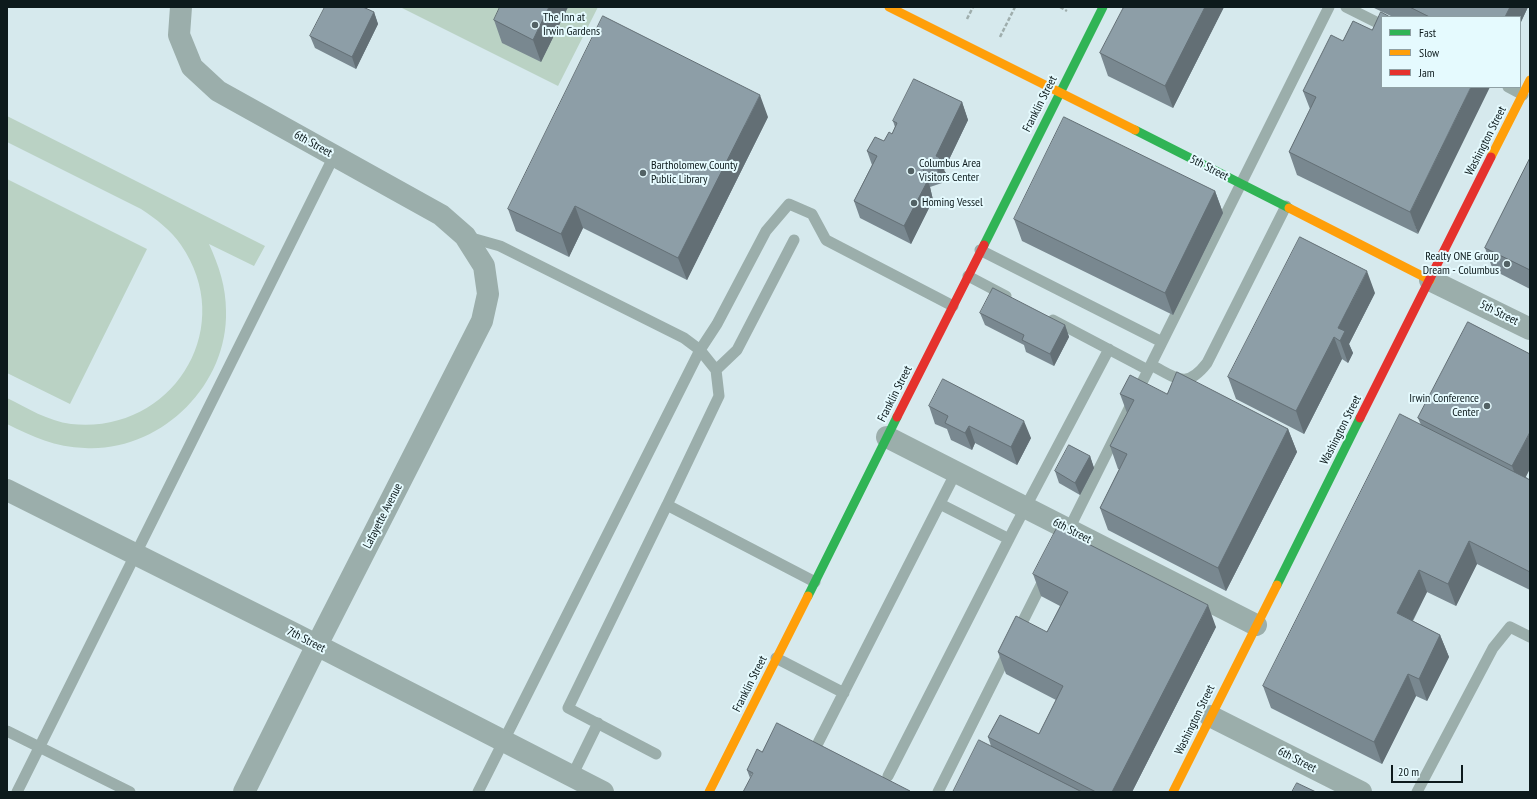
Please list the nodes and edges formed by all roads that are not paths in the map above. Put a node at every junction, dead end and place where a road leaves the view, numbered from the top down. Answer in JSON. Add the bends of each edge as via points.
{"nodes":[{"id":1,"x":181,"y":7,"type":"edge"},
{"id":2,"x":889,"y":7,"type":"edge"},
{"id":3,"x":1103,"y":7,"type":"edge"},
{"id":4,"x":1329,"y":7,"type":"edge"},
{"id":5,"x":1346,"y":7,"type":"edge"},
{"id":6,"x":1381,"y":24,"type":"edge"},
{"id":7,"x":1530,"y":80,"type":"edge"},
{"id":8,"x":1510,"y":88,"type":"edge"},
{"id":9,"x":1060,"y":92,"type":"junction"},
{"id":10,"x":1523,"y":95,"type":"junction"},
{"id":11,"x":334,"y":156,"type":"junction"},
{"id":12,"x":1241,"y":184,"type":"junction"},
{"id":13,"x":1286,"y":206,"type":"junction"},
{"id":14,"x":465,"y":236,"type":"junction"},
{"id":15,"x":794,"y":240,"type":"dead end"},
{"id":16,"x":980,"y":250,"type":"junction"},
{"id":17,"x":968,"y":276,"type":"junction"},
{"id":18,"x":1430,"y":280,"type":"junction"},
{"id":19,"x":1019,"y":302,"type":"edge"},
{"id":20,"x":952,"y":306,"type":"junction"},
{"id":21,"x":1046,"y":317,"type":"edge"},
{"id":22,"x":1530,"y":329,"type":"edge"},
{"id":23,"x":1162,"y":342,"type":"junction"},
{"id":24,"x":1109,"y":349,"type":"junction"},
{"id":25,"x":700,"y":350,"type":"junction"},
{"id":26,"x":1150,"y":368,"type":"junction"},
{"id":27,"x":716,"y":370,"type":"junction"},
{"id":28,"x":887,"y":437,"type":"junction"},
{"id":29,"x":956,"y":472,"type":"junction"},
{"id":30,"x":7,"y":490,"type":"edge"},
{"id":31,"x":940,"y":504,"type":"junction"},
{"id":32,"x":667,"y":505,"type":"junction"},
{"id":33,"x":1025,"y":507,"type":"junction"},
{"id":34,"x":1065,"y":538,"type":"junction"},
{"id":35,"x":1009,"y":539,"type":"junction"},
{"id":36,"x":136,"y":554,"type":"junction"},
{"id":37,"x":1051,"y":566,"type":"edge"},
{"id":38,"x":815,"y":582,"type":"junction"},
{"id":39,"x":1256,"y":625,"type":"junction"},
{"id":40,"x":1530,"y":637,"type":"edge"},
{"id":41,"x":317,"y":645,"type":"junction"},
{"id":42,"x":776,"y":658,"type":"junction"},
{"id":43,"x":844,"y":693,"type":"junction"},
{"id":44,"x":1210,"y":716,"type":"junction"},
{"id":45,"x":598,"y":723,"type":"junction"},
{"id":46,"x":7,"y":731,"type":"edge"},
{"id":47,"x":504,"y":741,"type":"junction"},
{"id":48,"x":818,"y":743,"type":"edge"},
{"id":49,"x":39,"y":748,"type":"junction"},
{"id":50,"x":656,"y":754,"type":"dead end"},
{"id":51,"x":572,"y":776,"type":"junction"},
{"id":52,"x":888,"y":776,"type":"dead end"},
{"id":53,"x":17,"y":792,"type":"edge"},
{"id":54,"x":130,"y":792,"type":"edge"},
{"id":55,"x":244,"y":792,"type":"edge"},
{"id":56,"x":478,"y":792,"type":"edge"},
{"id":57,"x":603,"y":792,"type":"edge"},
{"id":58,"x":709,"y":792,"type":"edge"},
{"id":59,"x":938,"y":792,"type":"edge"},
{"id":60,"x":1173,"y":792,"type":"edge"},
{"id":61,"x":1361,"y":792,"type":"edge"},
{"id":62,"x":1417,"y":792,"type":"edge"}],
"edges":[{"from":1,"to":11,"type":"street","name":"6th Street","via":[[179,35],[192,67],[218,92]]},
{"from":2,"to":9,"type":"street","name":"5th Street"},
{"from":3,"to":9,"type":"street","name":"Franklin Street"},
{"from":4,"to":12,"type":"lane"},
{"from":5,"to":6,"type":"lane"},
{"from":7,"to":10,"type":"street","name":"Washington Street"},
{"from":8,"to":10,"type":"lane"},
{"from":9,"to":12,"type":"street","name":"5th Street"},
{"from":9,"to":16,"type":"street","name":"Franklin Street"},
{"from":10,"to":18,"type":"street","name":"Washington Street"},
{"from":11,"to":14,"type":"street","name":"6th Street","via":[[441,215]]},
{"from":11,"to":36,"type":"lane"},
{"from":12,"to":13,"type":"street","name":"5th Street"},
{"from":12,"to":23,"type":"lane"},
{"from":13,"to":18,"type":"street","name":"5th Street"},
{"from":13,"to":26,"type":"lane","via":[[1199,373],[1190,379],[1180,379]]},
{"from":14,"to":25,"type":"lane","via":[[500,246],[684,338]]},
{"from":14,"to":41,"type":"street","name":"Lafayette Avenue","via":[[484,266],[488,294],[482,321]]},
{"from":15,"to":27,"type":"lane","via":[[737,350]]},
{"from":16,"to":17,"type":"street","name":"Franklin Street"},
{"from":16,"to":23,"type":"lane"},
{"from":17,"to":19,"type":"lane"},
{"from":17,"to":20,"type":"street","name":"Franklin Street"},
{"from":18,"to":22,"type":"street","name":"5th Street"},
{"from":18,"to":39,"type":"street","name":"Washington Street"},
{"from":20,"to":25,"type":"lane","via":[[826,240],[812,214],[789,204],[766,231],[717,324]]},
{"from":20,"to":28,"type":"street","name":"Franklin Street"},
{"from":21,"to":24,"type":"lane"},
{"from":23,"to":26,"type":"lane"},
{"from":24,"to":26,"type":"lane"},
{"from":24,"to":33,"type":"lane"},
{"from":25,"to":27,"type":"lane"},
{"from":25,"to":47,"type":"lane"},
{"from":26,"to":34,"type":"lane"},
{"from":27,"to":32,"type":"lane","via":[[719,396]]},
{"from":28,"to":29,"type":"street","name":"6th Street"},
{"from":28,"to":38,"type":"street","name":"Franklin Street"},
{"from":29,"to":31,"type":"lane"},
{"from":29,"to":33,"type":"street","name":"6th Street"},
{"from":30,"to":36,"type":"street","name":"7th Street"},
{"from":31,"to":35,"type":"lane"},
{"from":31,"to":43,"type":"lane"},
{"from":32,"to":38,"type":"lane"},
{"from":32,"to":45,"type":"lane","via":[[568,708]]},
{"from":33,"to":34,"type":"street","name":"6th Street"},
{"from":33,"to":35,"type":"lane"},
{"from":34,"to":39,"type":"street","name":"6th Street"},
{"from":35,"to":52,"type":"lane"},
{"from":36,"to":41,"type":"street","name":"7th Street"},
{"from":36,"to":49,"type":"lane"},
{"from":37,"to":59,"type":"lane"},
{"from":38,"to":42,"type":"street","name":"Franklin Street"},
{"from":39,"to":44,"type":"street","name":"Washington Street"},
{"from":40,"to":62,"type":"lane","via":[[1510,627],[1493,648]]},
{"from":41,"to":47,"type":"street","name":"7th Street"},
{"from":41,"to":55,"type":"street","name":"Lafayette Avenue"},
{"from":42,"to":43,"type":"lane"},
{"from":42,"to":58,"type":"street","name":"Franklin Street"},
{"from":43,"to":48,"type":"lane"},
{"from":44,"to":60,"type":"street","name":"Washington Street"},
{"from":44,"to":61,"type":"street","name":"6th Street"},
{"from":45,"to":50,"type":"lane"},
{"from":45,"to":51,"type":"lane"},
{"from":46,"to":49,"type":"lane"},
{"from":47,"to":51,"type":"street","name":"7th Street"},
{"from":47,"to":56,"type":"lane"},
{"from":49,"to":53,"type":"lane"},
{"from":49,"to":54,"type":"lane"},
{"from":51,"to":57,"type":"street","name":"7th Street"}]}
